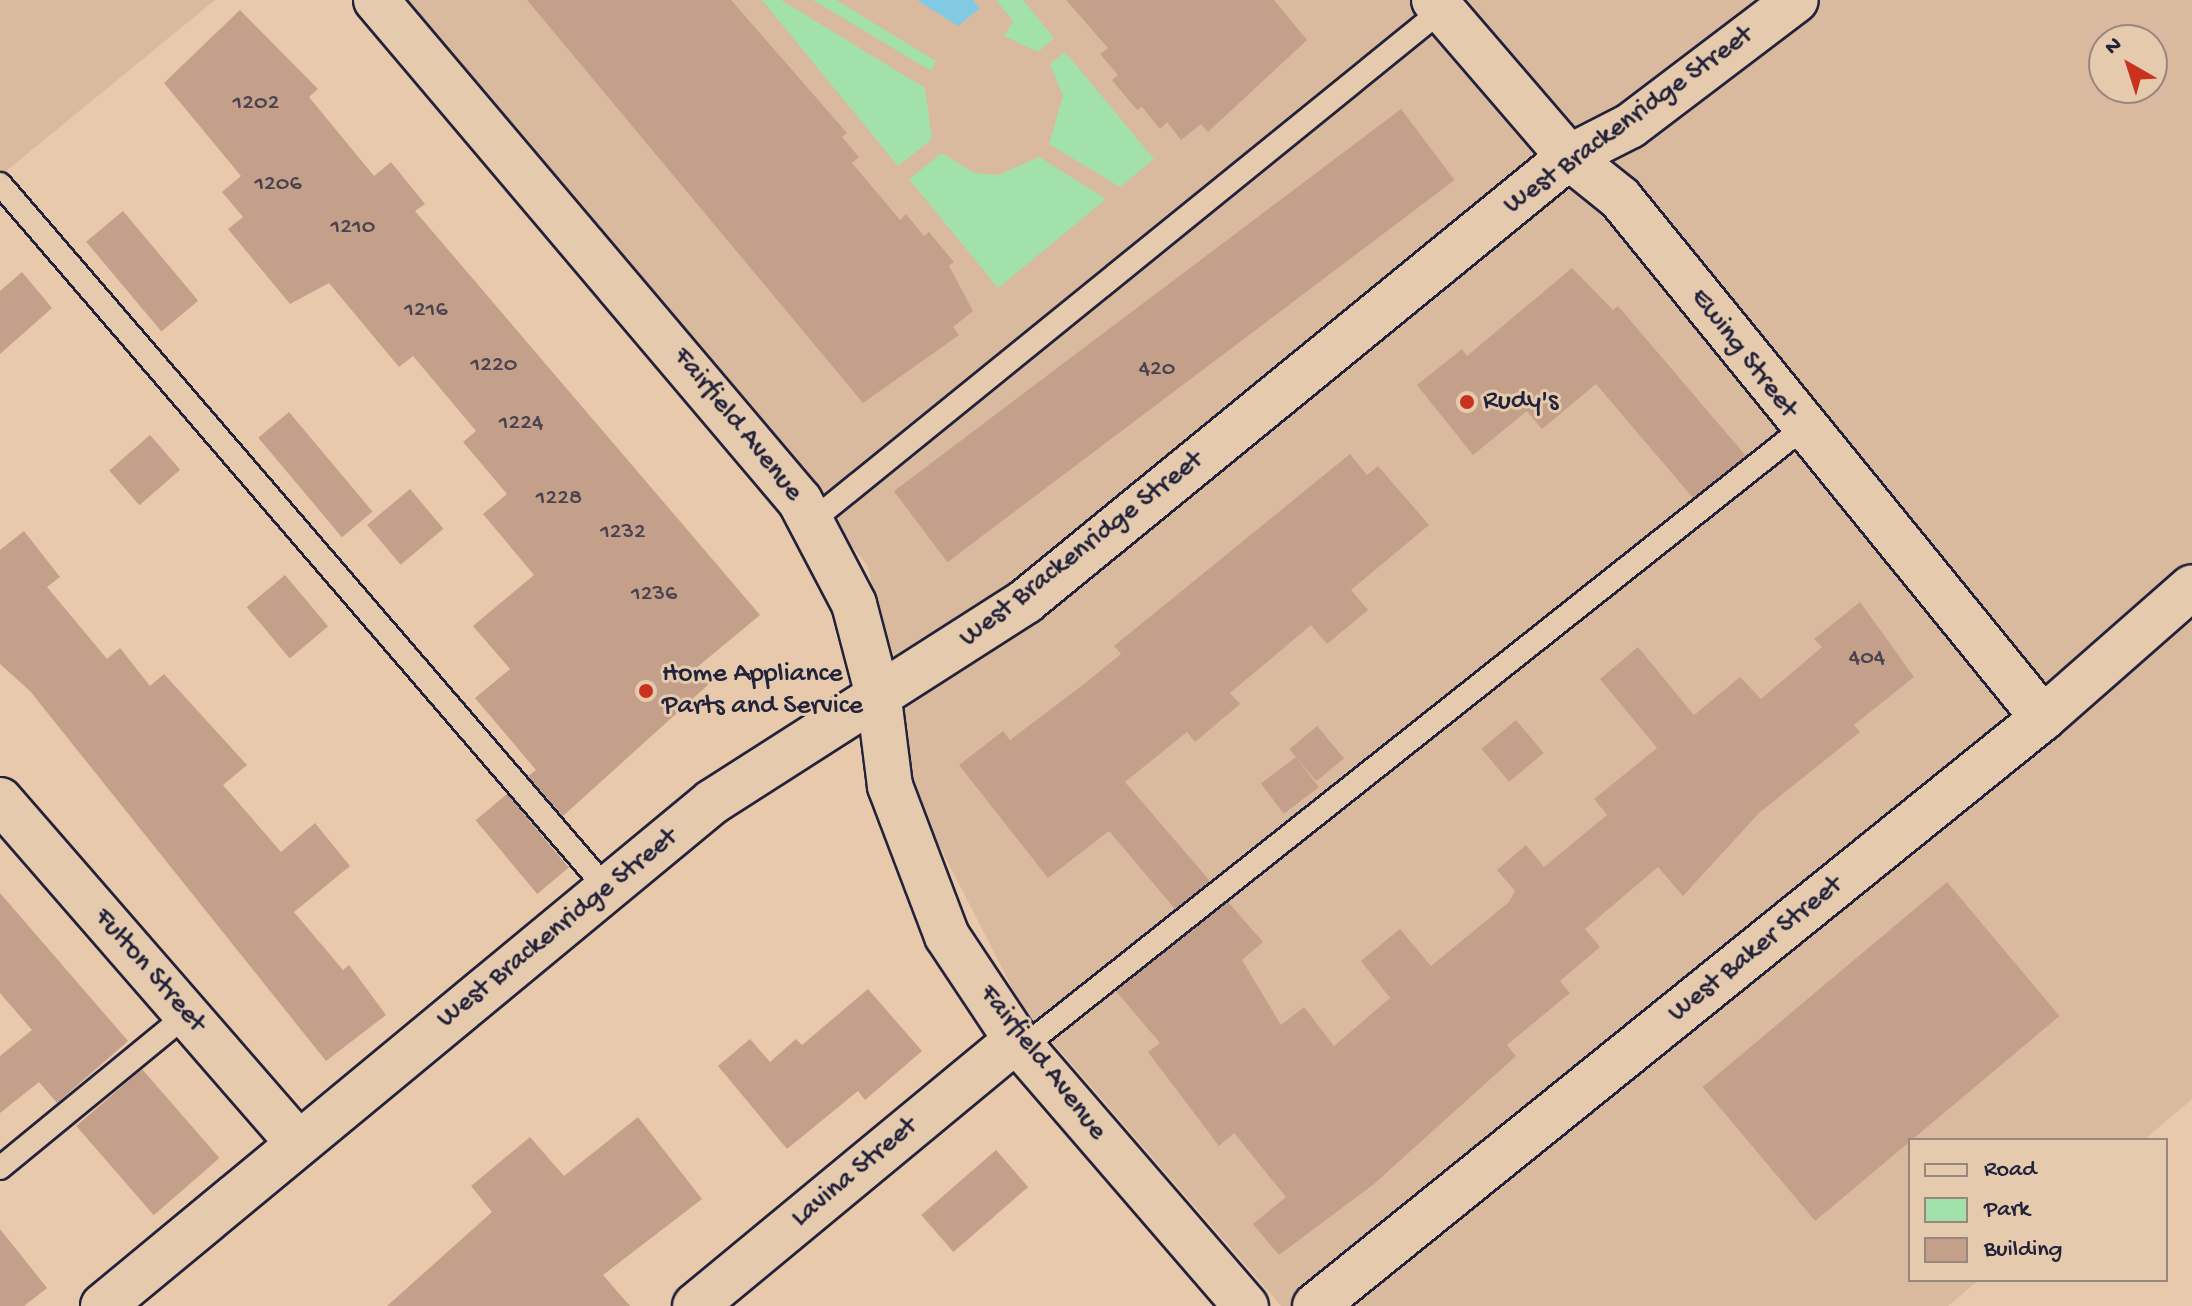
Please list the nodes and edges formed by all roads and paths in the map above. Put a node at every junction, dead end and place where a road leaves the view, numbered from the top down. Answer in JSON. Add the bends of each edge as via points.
{"nodes":[{"id":1,"x":376,"y":0,"type":"edge"},
{"id":2,"x":1796,"y":0,"type":"edge"},
{"id":3,"x":1438,"y":5,"type":"edge"},
{"id":4,"x":1569,"y":157,"type":"junction"},
{"id":5,"x":0,"y":184,"type":"edge"},
{"id":6,"x":1802,"y":429,"type":"junction"},
{"id":7,"x":812,"y":521,"type":"junction"},
{"id":8,"x":2192,"y":587,"type":"edge"},
{"id":9,"x":879,"y":699,"type":"junction"},
{"id":10,"x":2043,"y":718,"type":"junction"},
{"id":11,"x":0,"y":800,"type":"edge"},
{"id":12,"x":607,"y":889,"type":"junction"},
{"id":13,"x":186,"y":1015,"type":"junction"},
{"id":14,"x":1019,"y":1044,"type":"junction"},
{"id":15,"x":298,"y":1143,"type":"junction"},
{"id":16,"x":0,"y":1168,"type":"edge"},
{"id":17,"x":103,"y":1306,"type":"edge"},
{"id":18,"x":695,"y":1306,"type":"edge"},
{"id":19,"x":1246,"y":1306,"type":"edge"},
{"id":20,"x":1315,"y":1306,"type":"edge"}],
"edges":[{"from":1,"to":7,"type":"street","name":"Fairfield Avenue","via":[[776,466]]},
{"from":2,"to":4,"type":"street","name":"West Brackenridge Street","via":[[1630,126]]},
{"from":3,"to":4,"type":"street","name":"Ewing Street"},
{"from":3,"to":7,"type":"lane"},
{"from":4,"to":6,"type":"street","name":"Ewing Street","via":[[1620,198]]},
{"from":4,"to":9,"type":"street","name":"West Brackenridge Street","via":[[1026,601]]},
{"from":5,"to":12,"type":"lane"},
{"from":6,"to":10,"type":"street","name":"Ewing Street"},
{"from":6,"to":14,"type":"lane"},
{"from":7,"to":9,"type":"street","name":"Fairfield Avenue","via":[[854,604]]},
{"from":8,"to":10,"type":"street","name":"West Baker Street"},
{"from":9,"to":12,"type":"street","name":"West Brackenridge Street","via":[[801,739]]},
{"from":9,"to":14,"type":"street","name":"Fairfield Avenue","via":[[890,786],[909,848],[947,936]]},
{"from":10,"to":20,"type":"street","name":"West Baker Street"},
{"from":11,"to":13,"type":"street","name":"Fulton Street"},
{"from":12,"to":15,"type":"street","name":"West Brackenridge Street"},
{"from":13,"to":15,"type":"street","name":"Fulton Street"},
{"from":13,"to":16,"type":"lane"},
{"from":14,"to":18,"type":"street","name":"Lavina Street"},
{"from":14,"to":19,"type":"street","name":"Fairfield Avenue"},
{"from":15,"to":17,"type":"street","name":"West Brackenridge Street"}]}
